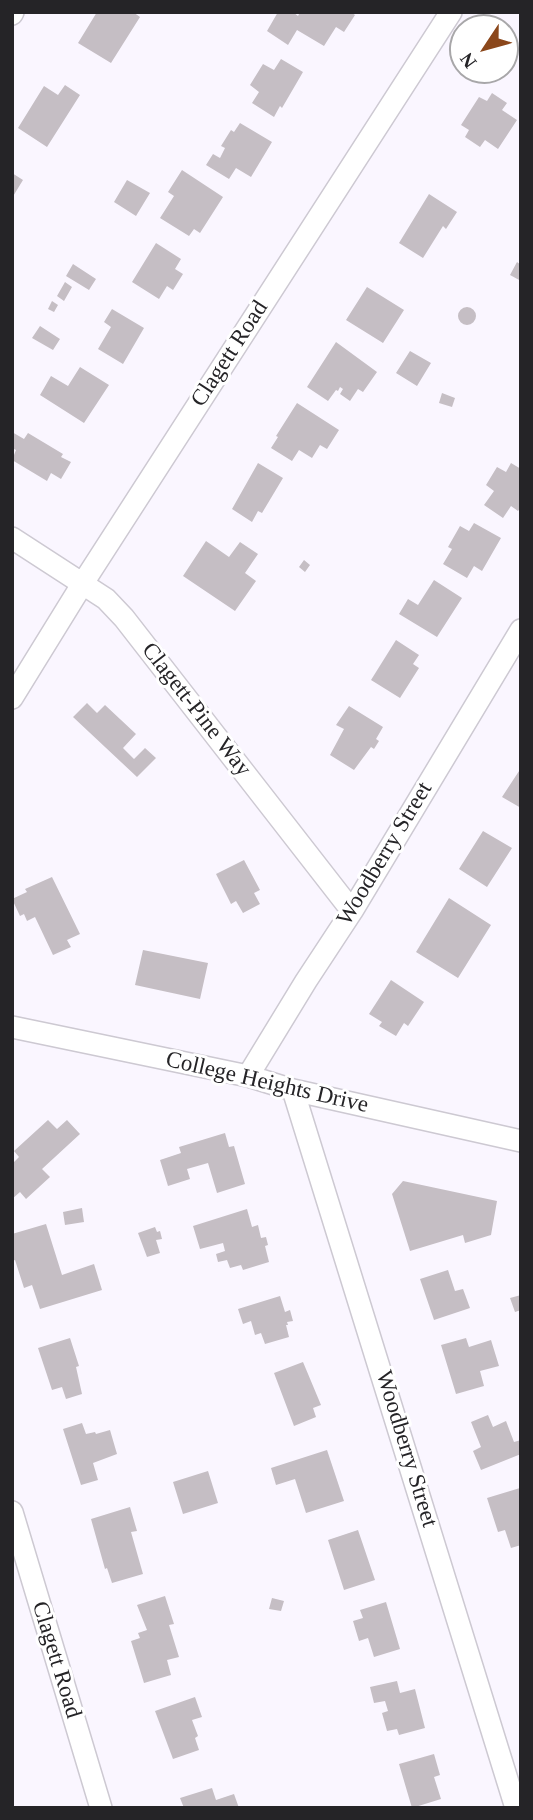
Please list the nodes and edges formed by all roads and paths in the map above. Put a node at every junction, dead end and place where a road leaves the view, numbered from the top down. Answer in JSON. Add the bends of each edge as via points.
{"nodes":[{"id":1,"x":450,"y":12,"type":"edge"},
{"id":2,"x":12,"y":538,"type":"edge"},
{"id":3,"x":83,"y":583,"type":"junction"},
{"id":4,"x":521,"y":630,"type":"edge"},
{"id":5,"x":12,"y":698,"type":"edge"},
{"id":6,"x":352,"y":911,"type":"junction"},
{"id":7,"x":12,"y":1027,"type":"edge"},
{"id":8,"x":248,"y":1076,"type":"junction"},
{"id":9,"x":293,"y":1090,"type":"junction"},
{"id":10,"x":521,"y":1141,"type":"edge"},
{"id":11,"x":12,"y":1512,"type":"edge"},
{"id":12,"x":101,"y":1808,"type":"edge"},
{"id":13,"x":516,"y":1808,"type":"edge"}],
"edges":[{"from":1,"to":3,"type":"street","name":"Clagett Road"},
{"from":2,"to":3,"type":"street","name":"Clagett-Pine Way"},
{"from":3,"to":5,"type":"street","name":"Clagett Road"},
{"from":3,"to":6,"type":"street","name":"Clagett-Pine Way","via":[[124,618]]},
{"from":4,"to":6,"type":"street","name":"Woodberry Street"},
{"from":6,"to":8,"type":"street","name":"Woodberry Street"},
{"from":7,"to":8,"type":"street","name":"College Heights Drive"},
{"from":8,"to":9,"type":"street","name":"College Heights Drive"},
{"from":9,"to":10,"type":"street","name":"College Heights Drive"},
{"from":9,"to":13,"type":"street","name":"Woodberry Street"},
{"from":11,"to":12,"type":"street","name":"Clagett Road"}]}
